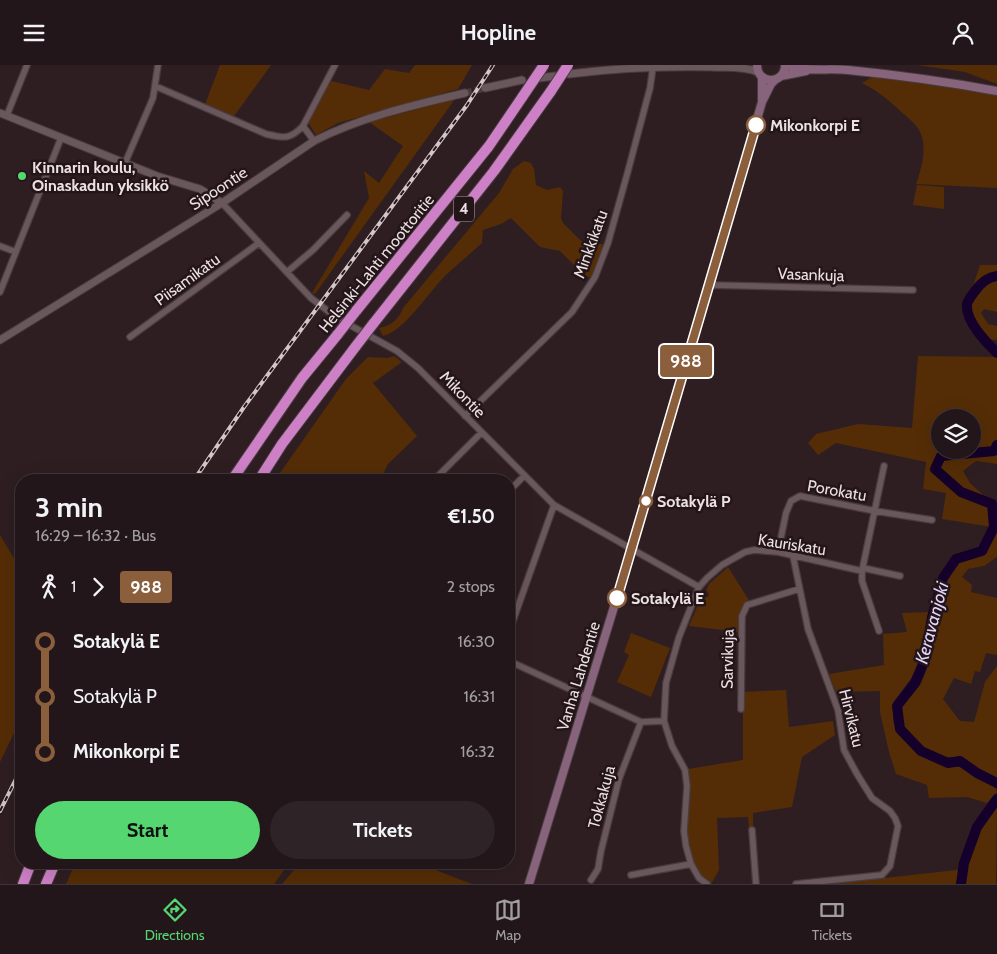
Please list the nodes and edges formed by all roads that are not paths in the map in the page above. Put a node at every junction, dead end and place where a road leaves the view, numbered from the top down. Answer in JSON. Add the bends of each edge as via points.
{"nodes":[{"id":1,"x":28,"y":65,"type":"edge"},
{"id":2,"x":158,"y":65,"type":"edge"},
{"id":3,"x":335,"y":65,"type":"edge"},
{"id":4,"x":544,"y":65,"type":"edge"},
{"id":5,"x":786,"y":65,"type":"edge"},
{"id":6,"x":737,"y":66,"type":"edge"},
{"id":7,"x":653,"y":67,"type":"junction"},
{"id":8,"x":569,"y":69,"type":"edge"},
{"id":9,"x":812,"y":69,"type":"junction"},
{"id":10,"x":759,"y":71,"type":"edge"},
{"id":11,"x":555,"y":76,"type":"dead end"},
{"id":12,"x":540,"y":78,"type":"dead end"},
{"id":13,"x":778,"y":78,"type":"junction"},
{"id":14,"x":522,"y":80,"type":"dead end"},
{"id":15,"x":155,"y":86,"type":"junction"},
{"id":16,"x":485,"y":88,"type":"tunnel mouth"},
{"id":17,"x":997,"y":91,"type":"edge"},
{"id":18,"x":465,"y":93,"type":"tunnel mouth"},
{"id":19,"x":762,"y":102,"type":"junction"},
{"id":20,"x":3,"y":114,"type":"edge"},
{"id":21,"x":303,"y":126,"type":"junction"},
{"id":22,"x":62,"y":138,"type":"junction"},
{"id":23,"x":314,"y":141,"type":"junction"},
{"id":24,"x":125,"y":163,"type":"junction"},
{"id":25,"x":222,"y":203,"type":"junction"},
{"id":26,"x":346,"y":215,"type":"dead end"},
{"id":27,"x":260,"y":243,"type":"junction"},
{"id":28,"x":0,"y":246,"type":"edge"},
{"id":29,"x":16,"y":252,"type":"junction"},
{"id":30,"x":287,"y":272,"type":"junction"},
{"id":31,"x":709,"y":285,"type":"junction"},
{"id":32,"x":913,"y":290,"type":"dead end"},
{"id":33,"x":0,"y":292,"type":"edge"},
{"id":34,"x":130,"y":337,"type":"dead end"},
{"id":35,"x":0,"y":339,"type":"edge"},
{"id":36,"x":465,"y":416,"type":"junction"},
{"id":37,"x":481,"y":433,"type":"junction"},
{"id":38,"x":884,"y":466,"type":"dead end"},
{"id":39,"x":236,"y":474,"type":"edge"},
{"id":40,"x":263,"y":474,"type":"edge"},
{"id":41,"x":440,"y":474,"type":"edge"},
{"id":42,"x":524,"y":476,"type":"junction"},
{"id":43,"x":515,"y":485,"type":"edge"},
{"id":44,"x":554,"y":505,"type":"junction"},
{"id":45,"x":875,"y":511,"type":"junction"},
{"id":46,"x":932,"y":520,"type":"dead end"},
{"id":47,"x":778,"y":552,"type":"junction"},
{"id":48,"x":793,"y":556,"type":"junction"},
{"id":49,"x":863,"y":570,"type":"junction"},
{"id":50,"x":900,"y":577,"type":"dead end"},
{"id":51,"x":699,"y":587,"type":"junction"},
{"id":52,"x":799,"y":589,"type":"junction"},
{"id":53,"x":515,"y":615,"type":"edge"},
{"id":54,"x":879,"y":631,"type":"dead end"},
{"id":55,"x":515,"y":664,"type":"edge"},
{"id":56,"x":586,"y":697,"type":"junction"},
{"id":57,"x":741,"y":709,"type":"dead end"},
{"id":58,"x":664,"y":721,"type":"junction"},
{"id":59,"x":641,"y":722,"type":"junction"},
{"id":60,"x":752,"y":830,"type":"dead end"},
{"id":61,"x":691,"y":864,"type":"junction"},
{"id":62,"x":28,"y":869,"type":"edge"},
{"id":63,"x":52,"y":869,"type":"edge"},
{"id":64,"x":631,"y":875,"type":"dead end"},
{"id":65,"x":590,"y":880,"type":"dead end"},
{"id":66,"x":22,"y":884,"type":"edge"},
{"id":67,"x":46,"y":884,"type":"edge"},
{"id":68,"x":529,"y":884,"type":"edge"},
{"id":69,"x":707,"y":884,"type":"edge"},
{"id":70,"x":756,"y":884,"type":"edge"},
{"id":71,"x":796,"y":884,"type":"edge"}],
"edges":[{"from":1,"to":20,"type":"street"},
{"from":2,"to":15,"type":"street"},
{"from":3,"to":21,"type":"street"},
{"from":4,"to":39,"type":"highway","name":"Helsinki-Lahti moottoritie","number":"4","bridge":true,"via":[[489,145],[297,386]]},
{"from":5,"to":9,"type":"main road"},
{"from":5,"to":13,"type":"main road","name":"Vanha Lahdentie"},
{"from":6,"to":7,"type":"street"},
{"from":6,"to":10,"type":"street"},
{"from":7,"to":8,"type":"street"},
{"from":7,"to":36,"type":"street","name":"Minkkikatu","via":[[608,243],[595,277],[572,312]]},
{"from":8,"to":40,"type":"highway","number":"4","bridge":true,"via":[[494,171],[293,428]]},
{"from":9,"to":13,"type":"main road"},
{"from":9,"to":17,"type":"main road","via":[[921,78]]},
{"from":10,"to":13,"type":"main road","via":[[766,80]]},
{"from":10,"to":19,"type":"main road","name":"Vanha Lahdentie"},
{"from":11,"to":12,"type":"street"},
{"from":13,"to":19,"type":"main road","name":"Vanha Lahdentie"},
{"from":14,"to":16,"type":"street"},
{"from":15,"to":21,"type":"street","via":[[266,134],[290,137]]},
{"from":15,"to":24,"type":"street"},
{"from":18,"to":23,"type":"street","name":"Sipoontie","via":[[373,116]]},
{"from":19,"to":31,"type":"main road","name":"Vanha Lahdentie"},
{"from":20,"to":22,"type":"street"},
{"from":21,"to":23,"type":"street"},
{"from":22,"to":24,"type":"street"},
{"from":22,"to":29,"type":"street"},
{"from":23,"to":25,"type":"street","name":"Sipoontie"},
{"from":24,"to":25,"type":"street","via":[[206,191]]},
{"from":25,"to":27,"type":"street","name":"Mikontie"},
{"from":25,"to":35,"type":"street","name":"Sipoontie"},
{"from":26,"to":30,"type":"street"},
{"from":27,"to":30,"type":"street","name":"Mikontie"},
{"from":27,"to":34,"type":"street","name":"Piisamikatu"},
{"from":28,"to":29,"type":"street"},
{"from":29,"to":33,"type":"street"},
{"from":30,"to":36,"type":"street","name":"Mikontie","via":[[331,314],[397,351]]},
{"from":31,"to":32,"type":"street","name":"Vasankuja"},
{"from":31,"to":56,"type":"main road","name":"Vanha Lahdentie","bridge":true},
{"from":36,"to":37,"type":"street","name":"Mikontie"},
{"from":37,"to":41,"type":"street"},
{"from":37,"to":42,"type":"street","name":"Mikontie"},
{"from":38,"to":45,"type":"street"},
{"from":42,"to":43,"type":"street"},
{"from":42,"to":44,"type":"street","name":"Mikontie"},
{"from":44,"to":51,"type":"street","name":"Mikontie"},
{"from":44,"to":53,"type":"street"},
{"from":45,"to":46,"type":"street","name":"Porokatu"},
{"from":45,"to":47,"type":"street","name":"Porokatu","via":[[800,496],[791,501],[786,513]]},
{"from":45,"to":49,"type":"street"},
{"from":47,"to":48,"type":"street","name":"Kauriskatu"},
{"from":47,"to":51,"type":"street","name":"Kauriskatu","via":[[745,552],[722,565]]},
{"from":48,"to":49,"type":"street","name":"Kauriskatu"},
{"from":48,"to":52,"type":"street","name":"Hirvikatu"},
{"from":49,"to":50,"type":"street","name":"Kauriskatu"},
{"from":49,"to":54,"type":"street","via":[[862,581]]},
{"from":51,"to":58,"type":"street","via":[[679,637],[666,683]]},
{"from":52,"to":57,"type":"street","name":"Sarvikuja","via":[[747,605],[742,616]]},
{"from":52,"to":71,"type":"street","name":"Hirvikatu","via":[[808,629],[834,697],[844,750],[872,797],[890,811],[898,826],[890,866],[882,875]]},
{"from":55,"to":56,"type":"street"},
{"from":56,"to":59,"type":"street"},
{"from":56,"to":68,"type":"main road","name":"Vanha Lahdentie"},
{"from":58,"to":59,"type":"street"},
{"from":58,"to":61,"type":"street","via":[[688,785],[684,831]]},
{"from":59,"to":65,"type":"street","name":"Tokkakuja","via":[[619,779],[598,869]]},
{"from":60,"to":70,"type":"street"},
{"from":61,"to":64,"type":"street"},
{"from":61,"to":69,"type":"street"},
{"from":62,"to":66,"type":"highway"},
{"from":63,"to":67,"type":"highway"}]}
